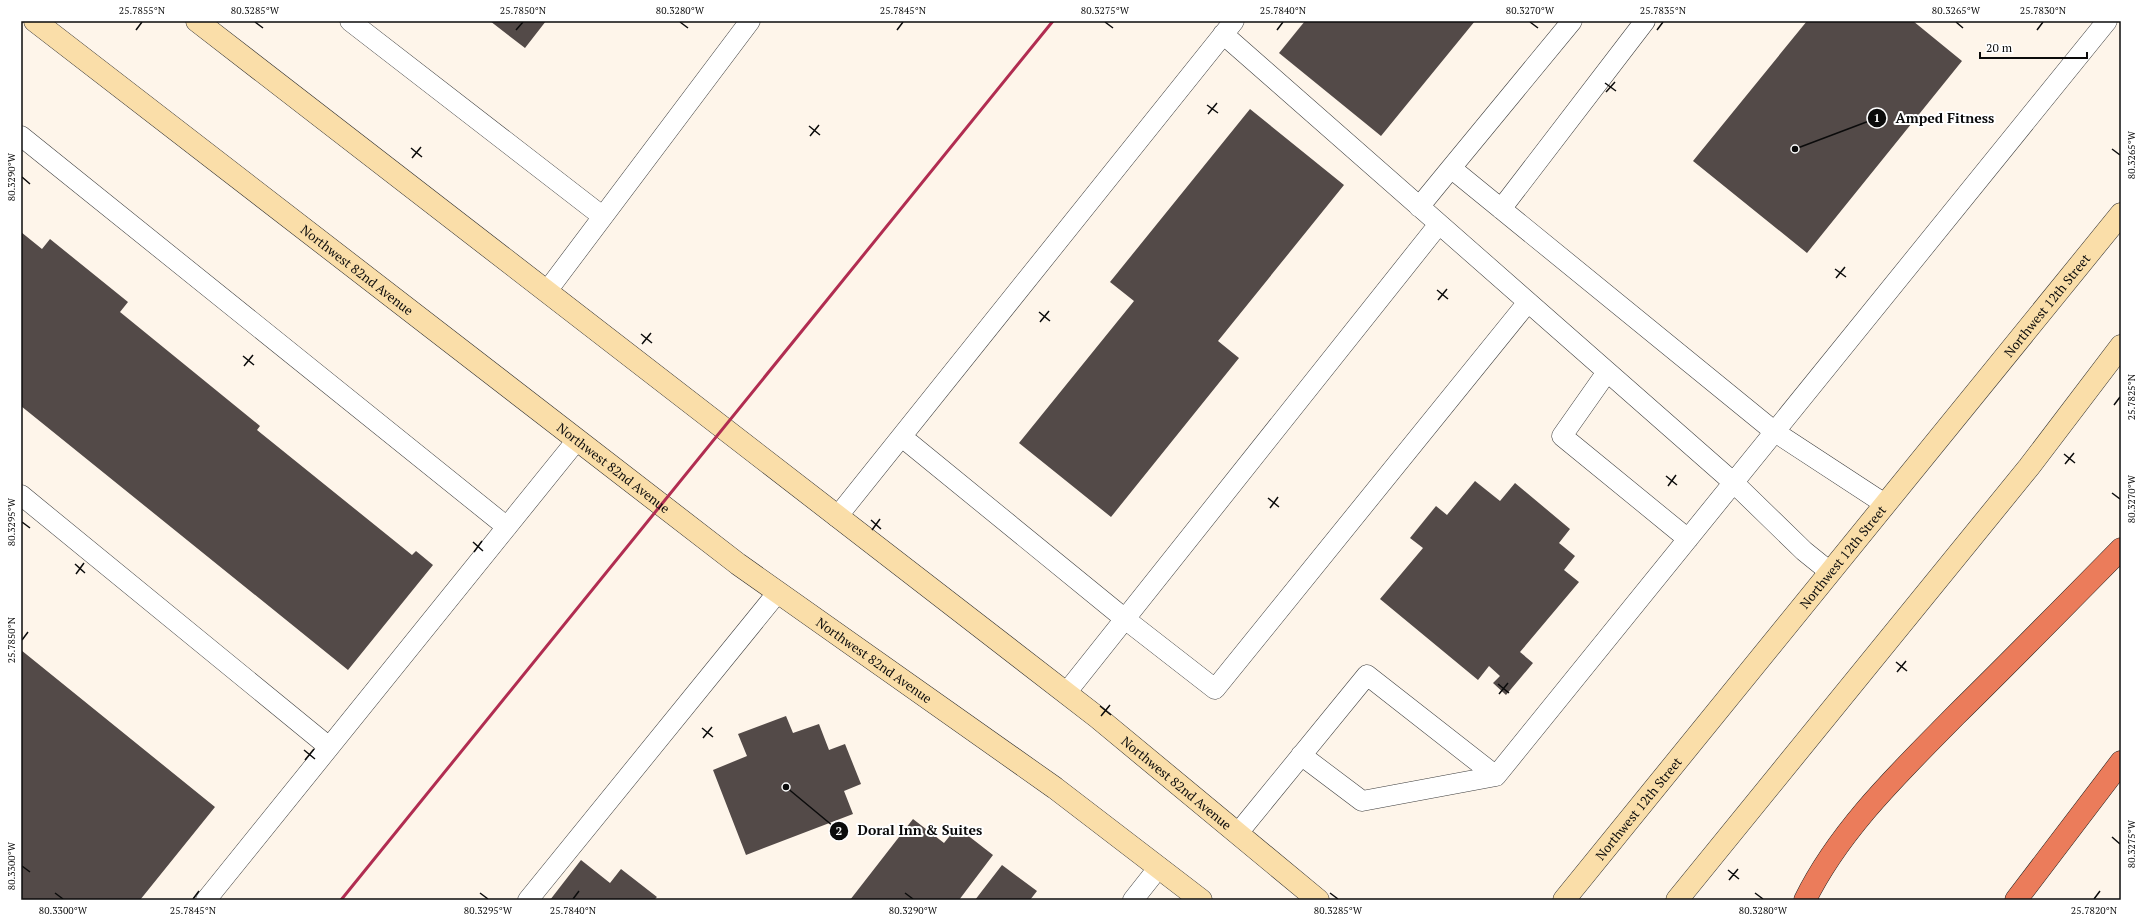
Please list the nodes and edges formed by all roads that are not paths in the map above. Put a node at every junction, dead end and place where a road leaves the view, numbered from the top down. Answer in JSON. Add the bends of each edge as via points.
{"nodes":[{"id":1,"x":35,"y":21,"type":"edge"},
{"id":2,"x":197,"y":21,"type":"edge"},
{"id":3,"x":350,"y":21,"type":"edge"},
{"id":4,"x":750,"y":21,"type":"edge"},
{"id":5,"x":1572,"y":21,"type":"edge"},
{"id":6,"x":1645,"y":21,"type":"edge"},
{"id":7,"x":2107,"y":21,"type":"edge"},
{"id":8,"x":1228,"y":28,"type":"edge"},
{"id":9,"x":21,"y":136,"type":"edge"},
{"id":10,"x":1451,"y":168,"type":"junction"},
{"id":11,"x":1419,"y":207,"type":"junction"},
{"id":12,"x":1501,"y":209,"type":"junction"},
{"id":13,"x":2121,"y":214,"type":"edge"},
{"id":14,"x":602,"y":216,"type":"junction"},
{"id":15,"x":1439,"y":224,"type":"junction"},
{"id":16,"x":547,"y":291,"type":"junction"},
{"id":17,"x":1528,"y":302,"type":"junction"},
{"id":18,"x":2121,"y":346,"type":"edge"},
{"id":19,"x":1607,"y":372,"type":"junction"},
{"id":20,"x":1775,"y":432,"type":"junction"},
{"id":21,"x":902,"y":438,"type":"junction"},
{"id":22,"x":577,"y":440,"type":"junction"},
{"id":23,"x":1734,"y":483,"type":"junction"},
{"id":24,"x":21,"y":495,"type":"edge"},
{"id":25,"x":1885,"y":504,"type":"junction"},
{"id":26,"x":837,"y":517,"type":"junction"},
{"id":27,"x":507,"y":527,"type":"junction"},
{"id":28,"x":1688,"y":539,"type":"junction"},
{"id":29,"x":2121,"y":549,"type":"edge"},
{"id":30,"x":1830,"y":572,"type":"junction"},
{"id":31,"x":778,"y":592,"type":"junction"},
{"id":32,"x":1125,"y":619,"type":"junction"},
{"id":33,"x":1066,"y":693,"type":"junction"},
{"id":34,"x":329,"y":747,"type":"junction"},
{"id":35,"x":1301,"y":755,"type":"junction"},
{"id":36,"x":2121,"y":762,"type":"edge"},
{"id":37,"x":1496,"y":776,"type":"junction"},
{"id":38,"x":1238,"y":833,"type":"junction"},
{"id":39,"x":1159,"y":867,"type":"junction"},
{"id":40,"x":206,"y":900,"type":"edge"},
{"id":41,"x":528,"y":900,"type":"edge"},
{"id":42,"x":1133,"y":900,"type":"edge"},
{"id":43,"x":1201,"y":900,"type":"edge"},
{"id":44,"x":1318,"y":900,"type":"edge"},
{"id":45,"x":1564,"y":900,"type":"edge"},
{"id":46,"x":1677,"y":900,"type":"edge"},
{"id":47,"x":1805,"y":900,"type":"edge"},
{"id":48,"x":2016,"y":900,"type":"edge"}],
"edges":[{"from":1,"to":22,"type":"street","name":"Northwest 82nd Avenue"},
{"from":2,"to":16,"type":"street","name":"Northwest 82nd Avenue"},
{"from":3,"to":14,"type":"lane"},
{"from":4,"to":14,"type":"lane"},
{"from":5,"to":10,"type":"lane"},
{"from":6,"to":12,"type":"lane"},
{"from":7,"to":20,"type":"lane"},
{"from":8,"to":11,"type":"lane"},
{"from":8,"to":21,"type":"lane"},
{"from":9,"to":27,"type":"lane"},
{"from":10,"to":11,"type":"lane"},
{"from":10,"to":12,"type":"lane"},
{"from":11,"to":15,"type":"lane"},
{"from":12,"to":20,"type":"lane"},
{"from":13,"to":25,"type":"street","name":"Northwest 12th Street"},
{"from":14,"to":16,"type":"lane"},
{"from":15,"to":17,"type":"lane"},
{"from":15,"to":32,"type":"lane"},
{"from":16,"to":26,"type":"street","name":"Northwest 82nd Avenue"},
{"from":17,"to":19,"type":"lane"},
{"from":17,"to":32,"type":"lane","via":[[1215,689]]},
{"from":18,"to":46,"type":"street","via":[[2024,473]]},
{"from":19,"to":23,"type":"lane"},
{"from":19,"to":28,"type":"lane","via":[[1562,436]]},
{"from":20,"to":23,"type":"lane"},
{"from":20,"to":25,"type":"lane"},
{"from":21,"to":26,"type":"lane"},
{"from":21,"to":32,"type":"lane"},
{"from":22,"to":27,"type":"lane"},
{"from":22,"to":31,"type":"street","name":"Northwest 82nd Avenue"},
{"from":23,"to":28,"type":"lane"},
{"from":23,"to":30,"type":"lane","via":[[1804,551]]},
{"from":24,"to":34,"type":"lane"},
{"from":25,"to":30,"type":"street","name":"Northwest 12th Street"},
{"from":26,"to":33,"type":"street","name":"Northwest 82nd Avenue"},
{"from":27,"to":34,"type":"lane"},
{"from":28,"to":37,"type":"lane"},
{"from":29,"to":47,"type":"highway","via":[[1914,758],[1873,803],[1830,857]]},
{"from":30,"to":45,"type":"street","name":"Northwest 12th Street"},
{"from":31,"to":39,"type":"street","name":"Northwest 82nd Avenue","via":[[1055,788]]},
{"from":31,"to":41,"type":"lane"},
{"from":32,"to":33,"type":"lane"},
{"from":33,"to":38,"type":"street","name":"Northwest 82nd Avenue"},
{"from":34,"to":40,"type":"lane"},
{"from":35,"to":37,"type":"lane","via":[[1362,801]]},
{"from":35,"to":37,"type":"lane","via":[[1366,675]]},
{"from":35,"to":38,"type":"lane"},
{"from":36,"to":48,"type":"highway"},
{"from":38,"to":44,"type":"street","name":"Northwest 82nd Avenue"},
{"from":39,"to":42,"type":"lane"},
{"from":39,"to":43,"type":"street","name":"Northwest 82nd Avenue"}]}
